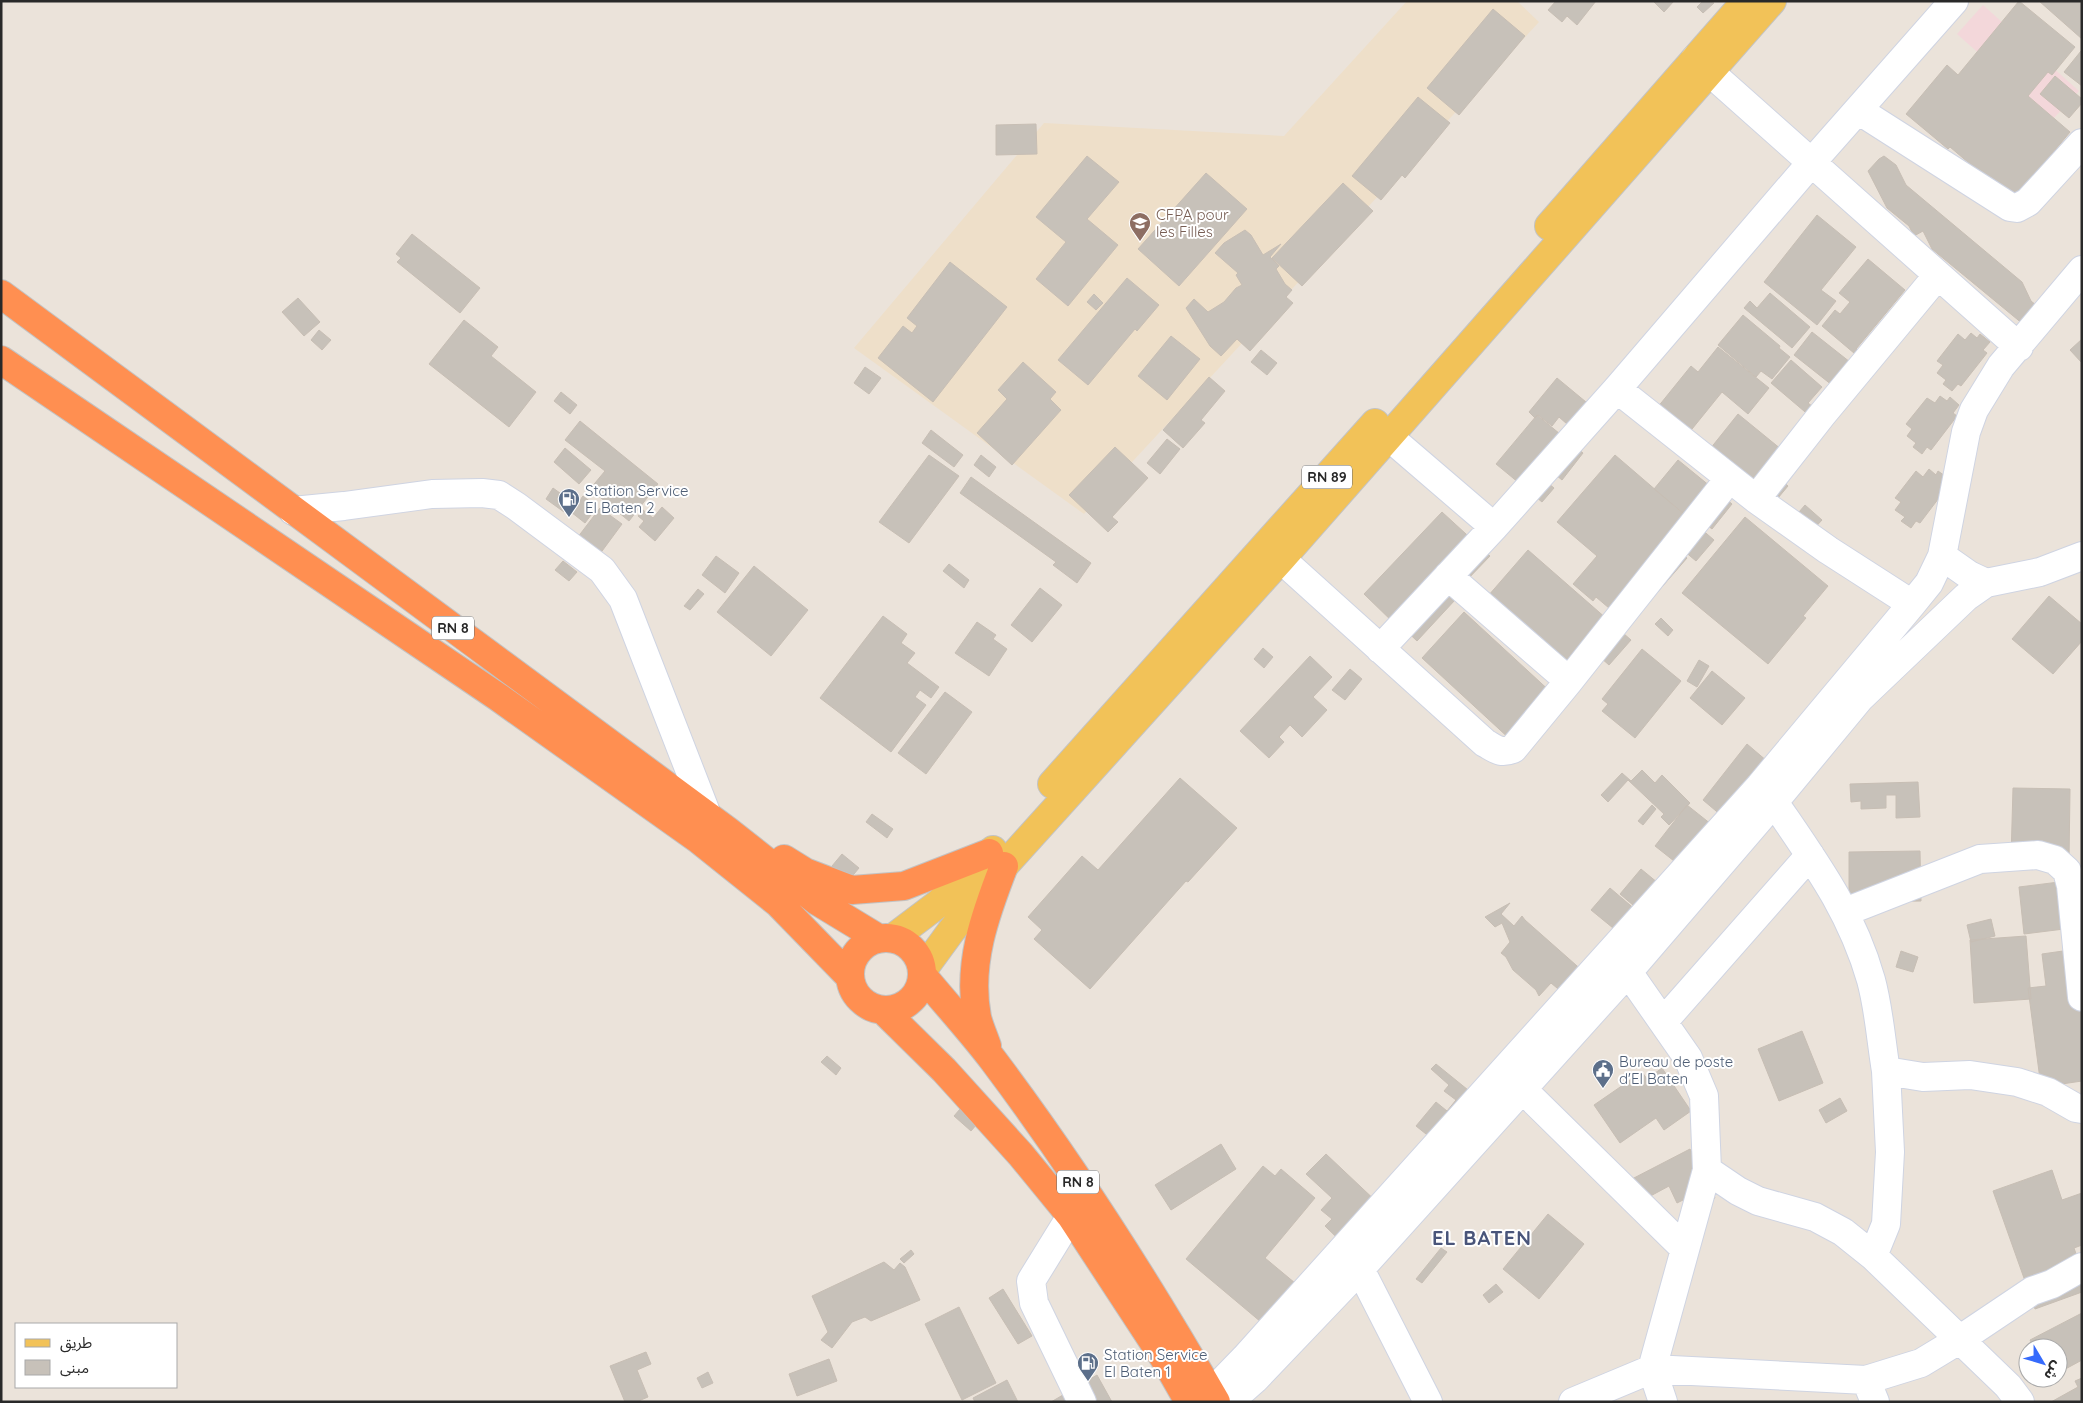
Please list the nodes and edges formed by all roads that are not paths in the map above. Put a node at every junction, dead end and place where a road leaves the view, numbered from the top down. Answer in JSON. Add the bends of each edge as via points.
{"nodes":[{"id":1,"x":1746,"y":1,"type":"edge"},
{"id":2,"x":1772,"y":1,"type":"edge"},
{"id":3,"x":1954,"y":1,"type":"edge"},
{"id":4,"x":1702,"y":65,"type":"junction"},
{"id":5,"x":1858,"y":110,"type":"junction"},
{"id":6,"x":2082,"y":144,"type":"edge"},
{"id":7,"x":1811,"y":163,"type":"junction"},
{"id":8,"x":2082,"y":270,"type":"edge"},
{"id":9,"x":1938,"y":275,"type":"junction"},
{"id":10,"x":1,"y":294,"type":"edge"},
{"id":11,"x":2019,"y":346,"type":"junction"},
{"id":12,"x":1,"y":360,"type":"edge"},
{"id":13,"x":1617,"y":389,"type":"junction"},
{"id":14,"x":1388,"y":436,"type":"junction"},
{"id":15,"x":1347,"y":469,"type":"junction"},
{"id":16,"x":1729,"y":478,"type":"junction"},
{"id":17,"x":1756,"y":499,"type":"junction"},
{"id":18,"x":292,"y":511,"type":"junction"},
{"id":19,"x":1494,"y":527,"type":"junction"},
{"id":20,"x":1942,"y":556,"type":"junction"},
{"id":21,"x":2082,"y":556,"type":"edge"},
{"id":22,"x":1281,"y":559,"type":"junction"},
{"id":23,"x":1448,"y":576,"type":"junction"},
{"id":24,"x":1986,"y":582,"type":"junction"},
{"id":25,"x":1912,"y":604,"type":"junction"},
{"id":26,"x":1380,"y":649,"type":"junction"},
{"id":27,"x":1569,"y":681,"type":"junction"},
{"id":28,"x":1850,"y":694,"type":"junction"},
{"id":29,"x":1767,"y":794,"type":"junction"},
{"id":30,"x":718,"y":823,"type":"junction"},
{"id":31,"x":1810,"y":855,"type":"junction"},
{"id":32,"x":996,"y":860,"type":"junction"},
{"id":33,"x":1845,"y":912,"type":"junction"},
{"id":34,"x":886,"y":938,"type":"junction"},
{"id":35,"x":1610,"y":952,"type":"junction"},
{"id":36,"x":1628,"y":972,"type":"junction"},
{"id":37,"x":922,"y":974,"type":"junction"},
{"id":38,"x":849,"y":976,"type":"junction"},
{"id":39,"x":2082,"y":997,"type":"edge"},
{"id":40,"x":884,"y":1011,"type":"junction"},
{"id":41,"x":1663,"y":1022,"type":"junction"},
{"id":42,"x":992,"y":1059,"type":"junction"},
{"id":43,"x":1886,"y":1071,"type":"junction"},
{"id":44,"x":1513,"y":1080,"type":"junction"},
{"id":45,"x":2082,"y":1109,"type":"edge"},
{"id":46,"x":1706,"y":1170,"type":"junction"},
{"id":47,"x":1071,"y":1216,"type":"junction"},
{"id":48,"x":1344,"y":1247,"type":"junction"},
{"id":49,"x":1685,"y":1249,"type":"junction"},
{"id":50,"x":1873,"y":1256,"type":"junction"},
{"id":51,"x":2082,"y":1267,"type":"edge"},
{"id":52,"x":1360,"y":1269,"type":"junction"},
{"id":53,"x":1959,"y":1340,"type":"junction"},
{"id":54,"x":1652,"y":1369,"type":"junction"},
{"id":55,"x":1871,"y":1391,"type":"edge"},
{"id":56,"x":1208,"y":1400,"type":"edge"},
{"id":57,"x":1082,"y":1402,"type":"edge"},
{"id":58,"x":1428,"y":1402,"type":"edge"},
{"id":59,"x":1573,"y":1402,"type":"edge"},
{"id":60,"x":1663,"y":1402,"type":"edge"},
{"id":61,"x":2020,"y":1402,"type":"edge"}],
"edges":[{"from":1,"to":4,"type":"main road","number":"RN 89"},
{"from":2,"to":4,"type":"main road"},
{"from":3,"to":5,"type":"street"},
{"from":4,"to":7,"type":"street"},
{"from":4,"to":14,"type":"main road"},
{"from":4,"to":15,"type":"main road","number":"RN 89","via":[[1443,348]]},
{"from":5,"to":6,"type":"street","via":[[2010,207],[2023,205],[2032,198]]},
{"from":5,"to":7,"type":"street"},
{"from":7,"to":9,"type":"street"},
{"from":7,"to":13,"type":"street"},
{"from":8,"to":11,"type":"street"},
{"from":9,"to":11,"type":"street"},
{"from":9,"to":17,"type":"street"},
{"from":10,"to":18,"type":"highway","number":"RN 8"},
{"from":11,"to":20,"type":"street","via":[[2001,366],[1971,417]]},
{"from":12,"to":38,"type":"highway","number":"RN 8","via":[[498,697],[698,839],[778,903]]},
{"from":13,"to":16,"type":"street"},
{"from":13,"to":19,"type":"street"},
{"from":14,"to":15,"type":"main road"},
{"from":14,"to":19,"type":"street"},
{"from":15,"to":22,"type":"main road"},
{"from":15,"to":32,"type":"main road","number":"RN 89"},
{"from":16,"to":17,"type":"street"},
{"from":16,"to":27,"type":"street"},
{"from":17,"to":25,"type":"street"},
{"from":18,"to":30,"type":"highway","number":"RN 8"},
{"from":18,"to":30,"type":"street","via":[[440,493],[498,495],[516,506],[602,570],[623,599]]},
{"from":19,"to":23,"type":"street"},
{"from":20,"to":24,"type":"street","via":[[1969,575]]},
{"from":20,"to":25,"type":"street"},
{"from":21,"to":24,"type":"street","via":[[2040,572]]},
{"from":22,"to":26,"type":"street"},
{"from":22,"to":32,"type":"main road"},
{"from":23,"to":26,"type":"street"},
{"from":23,"to":27,"type":"street"},
{"from":24,"to":28,"type":"street"},
{"from":25,"to":28,"type":"street"},
{"from":26,"to":27,"type":"street","via":[[1485,743],[1504,752],[1512,750]]},
{"from":28,"to":29,"type":"street"},
{"from":29,"to":31,"type":"street"},
{"from":29,"to":35,"type":"street"},
{"from":29,"to":36,"type":"street"},
{"from":30,"to":32,"type":"highway","via":[[804,872],[852,890],[904,886]]},
{"from":30,"to":34,"type":"highway","number":"RN 8","via":[[817,901]]},
{"from":31,"to":33,"type":"street"},
{"from":31,"to":41,"type":"street"},
{"from":32,"to":34,"type":"main road","number":"RN 89"},
{"from":32,"to":37,"type":"main road"},
{"from":32,"to":42,"type":"highway","via":[[978,943],[975,984],[977,1017]]},
{"from":33,"to":39,"type":"street","via":[[1980,859],[2038,855],[2055,860],[2067,871],[2071,886]]},
{"from":33,"to":43,"type":"street","via":[[1871,982]]},
{"from":34,"to":37,"type":"highway","via":[[905,943],[915,952]]},
{"from":34,"to":38,"type":"highway","via":[[863,946],[857,952],[852,959]]},
{"from":35,"to":36,"type":"street"},
{"from":35,"to":44,"type":"street"},
{"from":36,"to":41,"type":"street"},
{"from":36,"to":44,"type":"street"},
{"from":37,"to":40,"type":"highway","via":[[920,988],[906,1005]]},
{"from":37,"to":42,"type":"highway","number":"RN 8"},
{"from":38,"to":40,"type":"highway","via":[[852,989],[860,1000],[871,1008]]},
{"from":40,"to":47,"type":"highway","number":"RN 8","via":[[1022,1155]]},
{"from":41,"to":46,"type":"street","via":[[1688,1058],[1704,1096]]},
{"from":42,"to":56,"type":"highway","number":"RN 8","via":[[1134,1264]]},
{"from":43,"to":45,"type":"street","via":[[1923,1077],[1970,1075],[2017,1082],[2048,1092]]},
{"from":43,"to":50,"type":"street","via":[[1890,1152],[1886,1224]]},
{"from":44,"to":48,"type":"street"},
{"from":44,"to":49,"type":"street"},
{"from":44,"to":52,"type":"street"},
{"from":46,"to":49,"type":"street"},
{"from":46,"to":50,"type":"street","via":[[1758,1200],[1814,1217],[1843,1232]]},
{"from":47,"to":56,"type":"highway","number":"RN 8","via":[[1164,1358]]},
{"from":47,"to":57,"type":"street","via":[[1031,1281],[1034,1303]]},
{"from":48,"to":52,"type":"street"},
{"from":48,"to":56,"type":"street"},
{"from":49,"to":54,"type":"street"},
{"from":50,"to":53,"type":"street"},
{"from":51,"to":53,"type":"street","via":[[2032,1292]]},
{"from":52,"to":56,"type":"street","via":[[1255,1379]]},
{"from":52,"to":58,"type":"street"},
{"from":53,"to":55,"type":"street"},
{"from":53,"to":61,"type":"street","via":[[2008,1386]]},
{"from":54,"to":55,"type":"street"},
{"from":54,"to":59,"type":"street"},
{"from":54,"to":60,"type":"street"}]}
